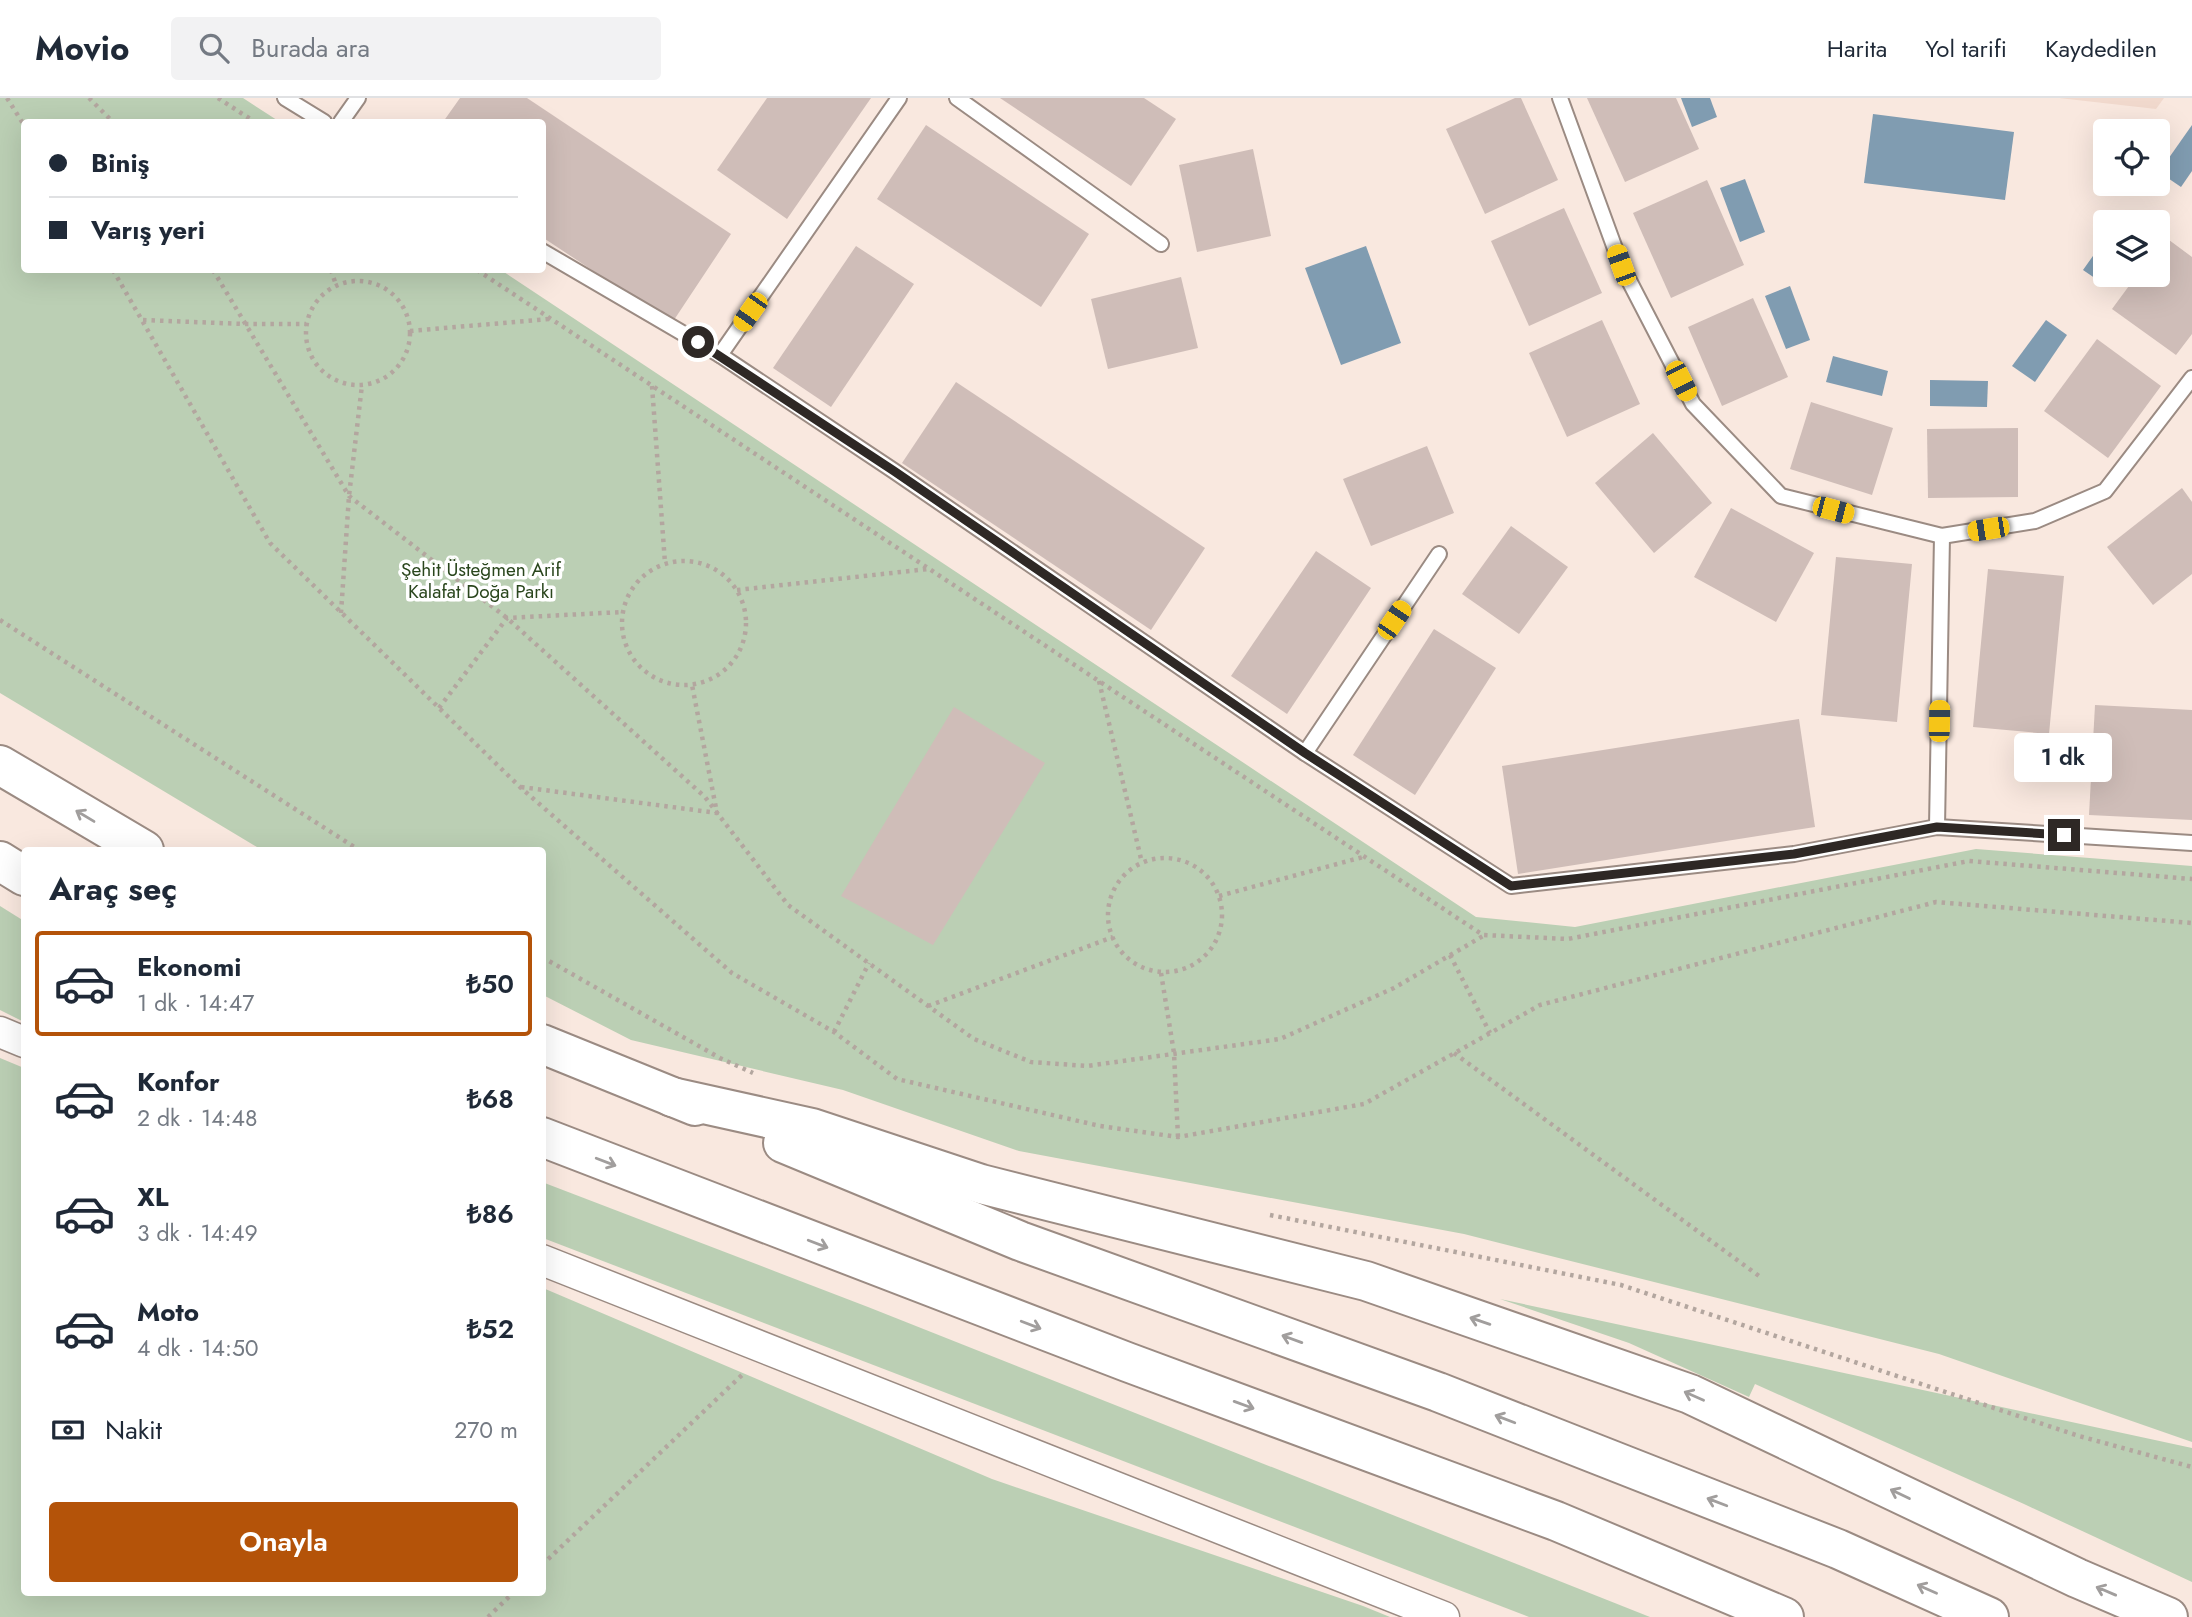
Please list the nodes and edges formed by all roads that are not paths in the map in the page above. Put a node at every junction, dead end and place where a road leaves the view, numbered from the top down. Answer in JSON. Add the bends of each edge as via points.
{"nodes":[{"id":1,"x":285,"y":98,"type":"edge"},
{"id":2,"x":358,"y":98,"type":"edge"},
{"id":3,"x":899,"y":98,"type":"edge"},
{"id":4,"x":957,"y":98,"type":"edge"},
{"id":5,"x":1560,"y":98,"type":"edge"},
{"id":6,"x":319,"y":119,"type":"edge"},
{"id":7,"x":343,"y":119,"type":"edge"},
{"id":8,"x":1161,"y":244,"type":"dead end"},
{"id":9,"x":546,"y":253,"type":"edge"},
{"id":10,"x":720,"y":355,"type":"junction"},
{"id":11,"x":2192,"y":378,"type":"edge"},
{"id":12,"x":1942,"y":536,"type":"junction"},
{"id":13,"x":1439,"y":554,"type":"dead end"},
{"id":14,"x":1305,"y":753,"type":"junction"},
{"id":15,"x":0,"y":765,"type":"edge"},
{"id":16,"x":1937,"y":827,"type":"junction"},
{"id":17,"x":2192,"y":843,"type":"edge"},
{"id":18,"x":139,"y":847,"type":"edge"},
{"id":19,"x":0,"y":861,"type":"edge"},
{"id":20,"x":21,"y":874,"type":"edge"},
{"id":21,"x":0,"y":1032,"type":"edge"},
{"id":22,"x":21,"y":1041,"type":"edge"},
{"id":23,"x":546,"y":1046,"type":"edge"},
{"id":24,"x":672,"y":1097,"type":"junction"},
{"id":25,"x":546,"y":1139,"type":"edge"},
{"id":26,"x":546,"y":1262,"type":"edge"},
{"id":27,"x":1444,"y":1617,"type":"edge"},
{"id":28,"x":1784,"y":1617,"type":"edge"},
{"id":29,"x":1989,"y":1617,"type":"edge"},
{"id":30,"x":2168,"y":1617,"type":"edge"}],
"edges":[{"from":1,"to":6,"type":"lane"},
{"from":2,"to":7,"type":"lane"},
{"from":3,"to":10,"type":"lane"},
{"from":4,"to":8,"type":"lane"},
{"from":5,"to":12,"type":"lane","via":[[1621,265],[1693,404],[1781,496]]},
{"from":9,"to":10,"type":"lane"},
{"from":10,"to":14,"type":"lane"},
{"from":11,"to":12,"type":"lane","via":[[2105,492],[2035,521]]},
{"from":12,"to":16,"type":"lane"},
{"from":13,"to":14,"type":"lane"},
{"from":14,"to":16,"type":"lane","via":[[1511,886],[1794,854]]},
{"from":18,"to":15,"type":"highway","one_way":true},
{"from":16,"to":17,"type":"lane"},
{"from":19,"to":20,"type":"highway"},
{"from":21,"to":22,"type":"street"},
{"from":23,"to":24,"type":"highway"},
{"from":29,"to":24,"type":"highway","one_way":true,"via":[[1838,1549],[1438,1392],[1020,1241]]},
{"from":30,"to":24,"type":"highway","one_way":true,"via":[[1690,1394],[1366,1281],[981,1184],[812,1128]]},
{"from":25,"to":28,"type":"highway","one_way":true,"via":[[1556,1521]]},
{"from":26,"to":27,"type":"street"}]}
